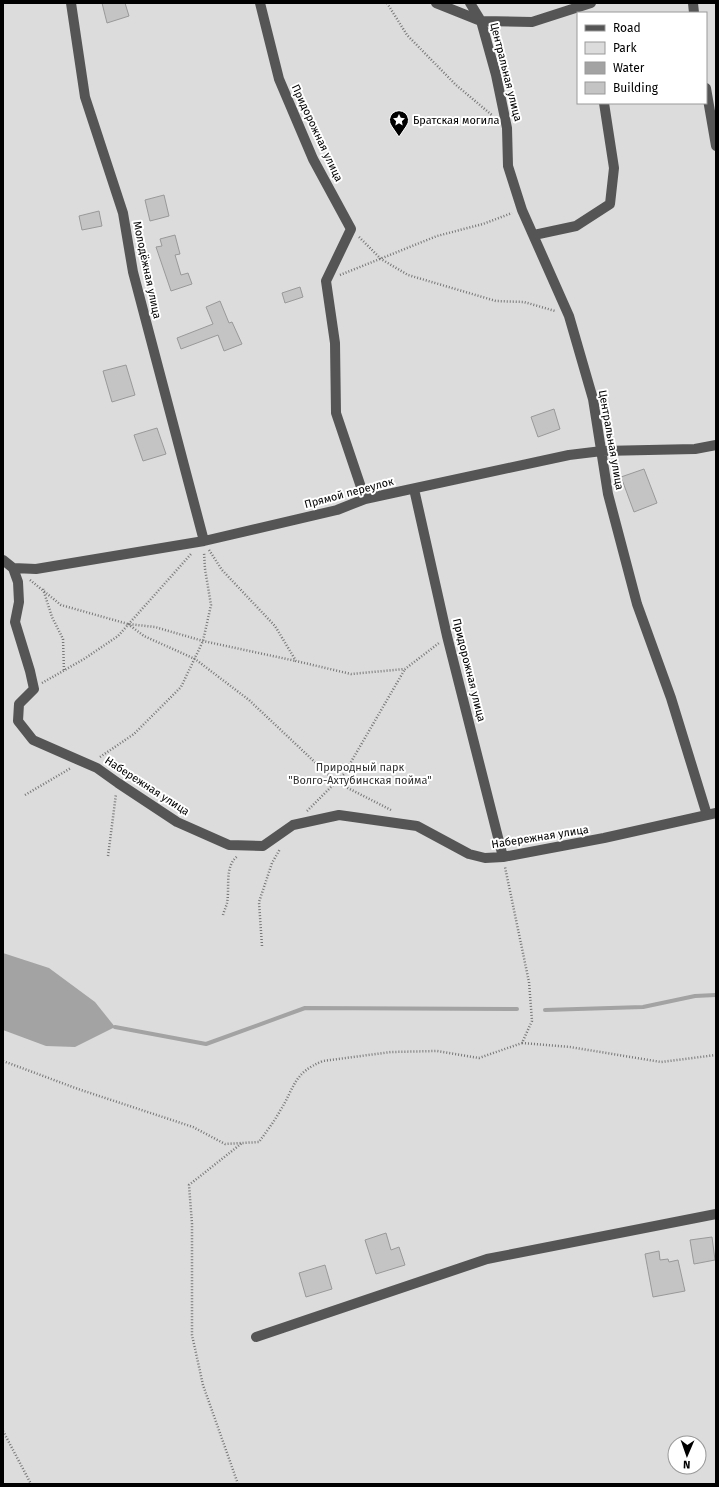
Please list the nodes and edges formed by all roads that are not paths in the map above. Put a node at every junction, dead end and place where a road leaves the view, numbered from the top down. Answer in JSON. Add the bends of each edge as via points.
{"nodes":[{"id":1,"x":71,"y":3,"type":"edge"},
{"id":2,"x":260,"y":3,"type":"edge"},
{"id":3,"x":436,"y":3,"type":"edge"},
{"id":4,"x":470,"y":3,"type":"edge"},
{"id":5,"x":592,"y":3,"type":"edge"},
{"id":6,"x":580,"y":7,"type":"edge"},
{"id":7,"x":481,"y":21,"type":"junction"},
{"id":8,"x":707,"y":94,"type":"edge"},
{"id":9,"x":604,"y":104,"type":"edge"},
{"id":10,"x":716,"y":146,"type":"edge"},
{"id":11,"x":534,"y":235,"type":"junction"},
{"id":12,"x":716,"y":445,"type":"edge"},
{"id":13,"x":602,"y":451,"type":"junction"},
{"id":14,"x":414,"y":489,"type":"junction"},
{"id":15,"x":365,"y":499,"type":"junction"},
{"id":16,"x":204,"y":541,"type":"junction"},
{"id":17,"x":3,"y":560,"type":"edge"},
{"id":18,"x":13,"y":568,"type":"junction"},
{"id":19,"x":711,"y":814,"type":"edge"},
{"id":20,"x":503,"y":857,"type":"junction"},
{"id":21,"x":716,"y":1214,"type":"edge"},
{"id":22,"x":256,"y":1337,"type":"dead end"}],
"edges":[{"from":1,"to":16,"type":"street","name":"Молодёжная улица","via":[[85,96],[123,213],[133,272]]},
{"from":2,"to":15,"type":"street","name":"Придорожная улица","via":[[279,79],[313,159],[351,229],[326,281],[335,343],[336,413]]},
{"from":3,"to":7,"type":"street"},
{"from":4,"to":7,"type":"street","name":"Центральная улица"},
{"from":5,"to":6,"type":"street"},
{"from":6,"to":7,"type":"street","via":[[532,22]]},
{"from":7,"to":11,"type":"street","name":"Центральная улица","via":[[507,128],[508,166],[522,210]]},
{"from":8,"to":10,"type":"street"},
{"from":9,"to":11,"type":"street","via":[[614,168],[610,204],[576,226]]},
{"from":11,"to":13,"type":"street","name":"Центральная улица","via":[[569,316],[593,399]]},
{"from":12,"to":13,"type":"street","name":"Прямой переулок","via":[[695,449]]},
{"from":13,"to":14,"type":"street","name":"Прямой переулок","via":[[569,455]]},
{"from":13,"to":19,"type":"street","name":"Центральная улица","via":[[608,494],[636,604]]},
{"from":14,"to":15,"type":"street","name":"Прямой переулок"},
{"from":14,"to":20,"type":"street","name":"Придорожная улица","via":[[447,636]]},
{"from":15,"to":16,"type":"street","name":"Прямой переулок","via":[[337,510]]},
{"from":16,"to":18,"type":"street","name":"Прямой переулок","via":[[36,569]]},
{"from":17,"to":18,"type":"street"},
{"from":18,"to":20,"type":"street","name":"Набережная улица","via":[[18,582],[19,602],[15,622],[34,689],[19,704],[18,721],[33,740],[97,768],[177,822],[230,845],[263,846],[293,825],[339,815],[417,826],[469,854],[485,858]]},
{"from":19,"to":20,"type":"street","name":"Набережная улица"},
{"from":21,"to":22,"type":"street","via":[[487,1259]]}]}
